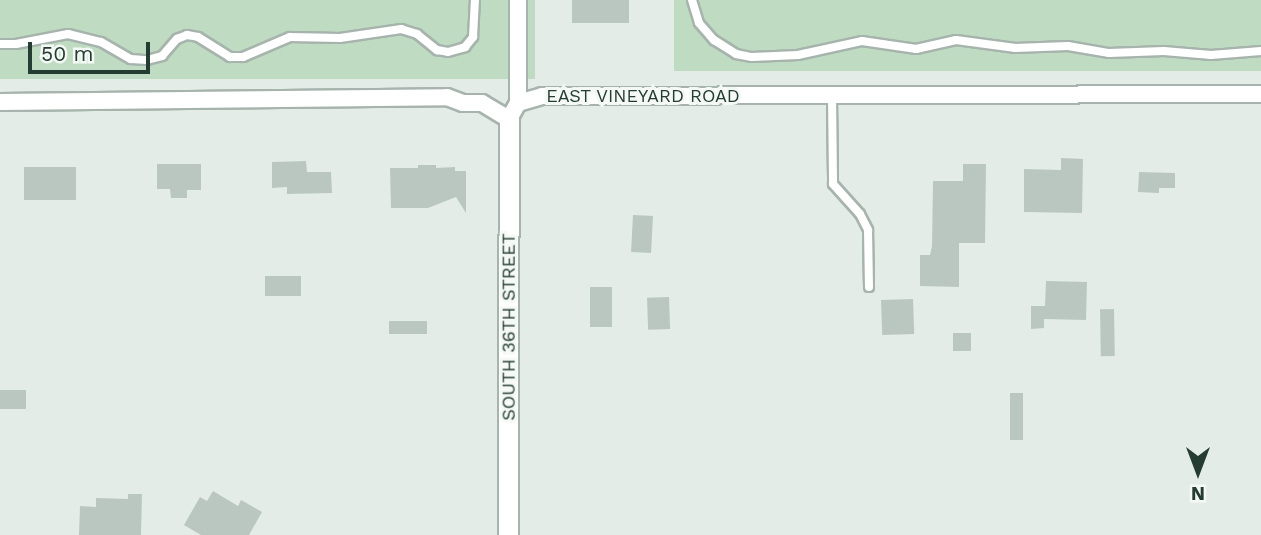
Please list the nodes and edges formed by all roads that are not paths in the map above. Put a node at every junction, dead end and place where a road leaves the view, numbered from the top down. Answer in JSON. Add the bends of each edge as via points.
{"nodes":[{"id":1,"x":475,"y":0,"type":"edge"},
{"id":2,"x":518,"y":0,"type":"edge"},
{"id":3,"x":691,"y":0,"type":"edge"},
{"id":4,"x":0,"y":44,"type":"edge"},
{"id":5,"x":1261,"y":51,"type":"edge"},
{"id":6,"x":1261,"y":94,"type":"edge"},
{"id":7,"x":832,"y":97,"type":"junction"},
{"id":8,"x":0,"y":102,"type":"edge"},
{"id":9,"x":514,"y":111,"type":"junction"},
{"id":10,"x":869,"y":288,"type":"dead end"},
{"id":11,"x":508,"y":535,"type":"edge"}],
"edges":[{"from":1,"to":4,"type":"lane","via":[[473,37],[465,47],[449,51],[437,50],[417,34],[401,29],[340,38],[290,37],[243,57],[219,53],[207,42],[187,35],[162,56],[146,60],[131,59],[101,42],[68,34]]},
{"from":2,"to":9,"type":"street","name":"SOUTH 36TH STREET"},
{"from":3,"to":5,"type":"lane","via":[[699,23],[714,40],[736,54],[752,57],[798,54],[862,41],[916,49],[956,40],[1006,47],[1068,46],[1109,53]]},
{"from":6,"to":7,"type":"street","name":"EAST VINEYARD ROAD"},
{"from":7,"to":9,"type":"street","name":"EAST VINEYARD ROAD","via":[[542,96]]},
{"from":7,"to":10,"type":"lane","via":[[833,184],[868,230]]},
{"from":8,"to":9,"type":"street","via":[[447,97]]},
{"from":9,"to":11,"type":"street","name":"SOUTH 36TH STREET"}]}
